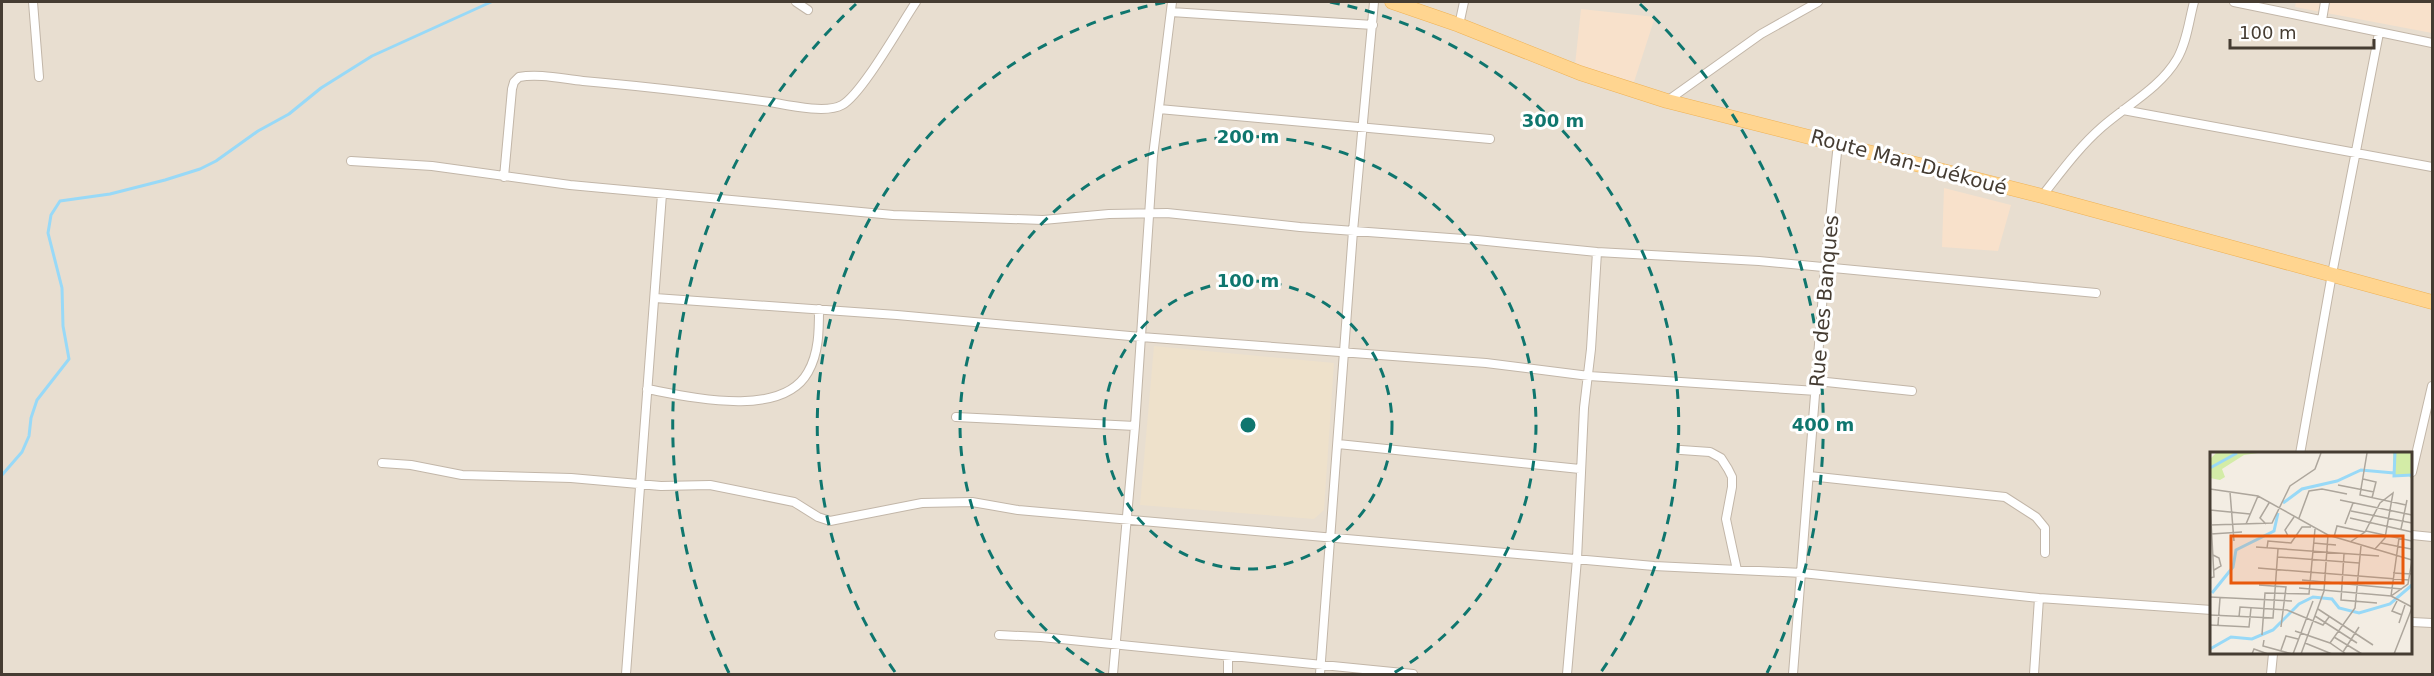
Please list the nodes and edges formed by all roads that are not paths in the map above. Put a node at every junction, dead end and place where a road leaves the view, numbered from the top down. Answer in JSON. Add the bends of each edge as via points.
{"nodes":[{"id":1,"x":33,"y":2,"type":"edge"},
{"id":2,"x":796,"y":2,"type":"edge"},
{"id":3,"x":916,"y":2,"type":"edge"},
{"id":4,"x":1173,"y":2,"type":"edge"},
{"id":5,"x":1374,"y":2,"type":"edge"},
{"id":6,"x":1392,"y":2,"type":"edge"},
{"id":7,"x":1464,"y":2,"type":"edge"},
{"id":8,"x":1818,"y":2,"type":"edge"},
{"id":9,"x":2194,"y":2,"type":"edge"},
{"id":10,"x":2234,"y":2,"type":"edge"},
{"id":11,"x":2325,"y":2,"type":"edge"},
{"id":12,"x":808,"y":10,"type":"dead end"},
{"id":13,"x":1171,"y":12,"type":"junction"},
{"id":14,"x":2322,"y":20,"type":"junction"},
{"id":15,"x":1373,"y":25,"type":"junction"},
{"id":16,"x":1459,"y":25,"type":"junction"},
{"id":17,"x":2379,"y":33,"type":"junction"},
{"id":18,"x":2433,"y":43,"type":"edge"},
{"id":19,"x":39,"y":77,"type":"dead end"},
{"id":20,"x":1667,"y":101,"type":"junction"},
{"id":21,"x":1159,"y":109,"type":"junction"},
{"id":22,"x":2122,"y":110,"type":"junction"},
{"id":23,"x":1362,"y":129,"type":"junction"},
{"id":24,"x":1490,"y":139,"type":"dead end"},
{"id":25,"x":1838,"y":143,"type":"junction"},
{"id":26,"x":2355,"y":152,"type":"junction"},
{"id":27,"x":351,"y":161,"type":"dead end"},
{"id":28,"x":2433,"y":167,"type":"edge"},
{"id":29,"x":504,"y":177,"type":"junction"},
{"id":30,"x":662,"y":194,"type":"junction"},
{"id":31,"x":2042,"y":196,"type":"junction"},
{"id":32,"x":1148,"y":212,"type":"junction"},
{"id":33,"x":1353,"y":231,"type":"junction"},
{"id":34,"x":1598,"y":252,"type":"junction"},
{"id":35,"x":1825,"y":268,"type":"junction"},
{"id":36,"x":2332,"y":274,"type":"junction"},
{"id":37,"x":2096,"y":293,"type":"dead end"},
{"id":38,"x":655,"y":298,"type":"junction"},
{"id":39,"x":2433,"y":302,"type":"edge"},
{"id":40,"x":819,"y":309,"type":"junction"},
{"id":41,"x":1141,"y":337,"type":"junction"},
{"id":42,"x":1344,"y":353,"type":"junction"},
{"id":43,"x":1589,"y":376,"type":"junction"},
{"id":44,"x":1817,"y":386,"type":"junction"},
{"id":45,"x":2433,"y":386,"type":"edge"},
{"id":46,"x":647,"y":389,"type":"junction"},
{"id":47,"x":1912,"y":391,"type":"dead end"},
{"id":48,"x":956,"y":417,"type":"dead end"},
{"id":49,"x":1135,"y":426,"type":"junction"},
{"id":50,"x":1338,"y":444,"type":"junction"},
{"id":51,"x":1681,"y":450,"type":"dead end"},
{"id":52,"x":2300,"y":452,"type":"edge"},
{"id":53,"x":382,"y":463,"type":"dead end"},
{"id":54,"x":2413,"y":468,"type":"edge"},
{"id":55,"x":1580,"y":469,"type":"junction"},
{"id":56,"x":1809,"y":476,"type":"junction"},
{"id":57,"x":640,"y":485,"type":"junction"},
{"id":58,"x":1126,"y":519,"type":"junction"},
{"id":59,"x":2413,"y":535,"type":"edge"},
{"id":60,"x":1331,"y":536,"type":"junction"},
{"id":61,"x":2433,"y":537,"type":"edge"},
{"id":62,"x":2045,"y":553,"type":"dead end"},
{"id":63,"x":1577,"y":559,"type":"junction"},
{"id":64,"x":1737,"y":570,"type":"junction"},
{"id":65,"x":1802,"y":573,"type":"junction"},
{"id":66,"x":2039,"y":598,"type":"junction"},
{"id":67,"x":2210,"y":610,"type":"edge"},
{"id":68,"x":2413,"y":622,"type":"edge"},
{"id":69,"x":2433,"y":623,"type":"edge"},
{"id":70,"x":999,"y":635,"type":"dead end"},
{"id":71,"x":1115,"y":646,"type":"junction"},
{"id":72,"x":2273,"y":655,"type":"edge"},
{"id":73,"x":1228,"y":657,"type":"junction"},
{"id":74,"x":1320,"y":670,"type":"edge"},
{"id":75,"x":626,"y":675,"type":"edge"},
{"id":76,"x":1113,"y":675,"type":"edge"},
{"id":77,"x":1228,"y":675,"type":"edge"},
{"id":78,"x":1413,"y":675,"type":"edge"},
{"id":79,"x":1567,"y":675,"type":"edge"},
{"id":80,"x":1793,"y":675,"type":"edge"},
{"id":81,"x":2034,"y":675,"type":"edge"},
{"id":82,"x":2271,"y":675,"type":"edge"}],
"edges":[{"from":1,"to":19,"type":"street"},
{"from":2,"to":12,"type":"street"},
{"from":3,"to":29,"type":"street","via":[[857,90],[841,106],[832,109],[621,84],[519,77],[512,89]]},
{"from":4,"to":13,"type":"street"},
{"from":5,"to":15,"type":"street"},
{"from":6,"to":16,"type":"main road","name":"Route Man-Duékoué"},
{"from":7,"to":16,"type":"street"},
{"from":8,"to":20,"type":"street","via":[[1761,34]]},
{"from":9,"to":22,"type":"street","via":[[2178,58],[2159,80]]},
{"from":10,"to":14,"type":"street"},
{"from":11,"to":14,"type":"street"},
{"from":13,"to":15,"type":"street"},
{"from":13,"to":21,"type":"street"},
{"from":14,"to":17,"type":"street"},
{"from":15,"to":23,"type":"street"},
{"from":16,"to":20,"type":"main road","name":"Route Man-Duékoué","via":[[1580,73]]},
{"from":17,"to":18,"type":"street"},
{"from":17,"to":26,"type":"street"},
{"from":20,"to":25,"type":"main road","name":"Route Man-Duékoué"},
{"from":21,"to":23,"type":"street"},
{"from":21,"to":32,"type":"street"},
{"from":22,"to":26,"type":"street"},
{"from":22,"to":31,"type":"street","via":[[2080,148]]},
{"from":23,"to":24,"type":"street"},
{"from":23,"to":33,"type":"street"},
{"from":25,"to":31,"type":"main road","name":"Route Man-Duékoué"},
{"from":25,"to":35,"type":"street","name":"Rue des Banques"},
{"from":26,"to":28,"type":"street"},
{"from":26,"to":36,"type":"street"},
{"from":27,"to":29,"type":"street","via":[[432,166]]},
{"from":29,"to":30,"type":"street"},
{"from":30,"to":32,"type":"street","via":[[893,215],[993,219],[1043,220]]},
{"from":30,"to":38,"type":"street"},
{"from":31,"to":36,"type":"main road","name":"Route Man-Duékoué"},
{"from":32,"to":33,"type":"street"},
{"from":32,"to":41,"type":"street"},
{"from":33,"to":34,"type":"street"},
{"from":33,"to":42,"type":"street"},
{"from":34,"to":35,"type":"street","via":[[1727,258]]},
{"from":34,"to":43,"type":"street"},
{"from":35,"to":37,"type":"street"},
{"from":35,"to":44,"type":"street","name":"Rue des Banques"},
{"from":36,"to":39,"type":"main road","name":"Route Man-Duékoué"},
{"from":36,"to":52,"type":"street"},
{"from":38,"to":40,"type":"street"},
{"from":38,"to":46,"type":"street"},
{"from":40,"to":41,"type":"street"},
{"from":40,"to":46,"type":"street","via":[[813,362],[801,382],[789,392],[764,400],[744,400]]},
{"from":41,"to":42,"type":"street"},
{"from":41,"to":49,"type":"street"},
{"from":42,"to":43,"type":"street","via":[[1485,363]]},
{"from":42,"to":50,"type":"street"},
{"from":43,"to":44,"type":"street"},
{"from":43,"to":55,"type":"street"},
{"from":44,"to":47,"type":"street"},
{"from":44,"to":56,"type":"street","name":"Rue des Banques"},
{"from":45,"to":54,"type":"street"},
{"from":46,"to":57,"type":"street"},
{"from":48,"to":49,"type":"street"},
{"from":49,"to":58,"type":"street"},
{"from":50,"to":55,"type":"street"},
{"from":50,"to":60,"type":"street"},
{"from":51,"to":64,"type":"street","via":[[1710,452],[1721,458],[1732,477],[1726,519]]},
{"from":53,"to":57,"type":"street","via":[[462,475],[570,478]]},
{"from":55,"to":63,"type":"street"},
{"from":56,"to":62,"type":"street","via":[[2005,497],[2036,517],[2045,528]]},
{"from":56,"to":65,"type":"street","name":"Rue des Banques"},
{"from":57,"to":58,"type":"street","via":[[710,485],[794,502],[830,521],[947,501]]},
{"from":57,"to":75,"type":"street"},
{"from":58,"to":60,"type":"street"},
{"from":58,"to":71,"type":"street"},
{"from":59,"to":61,"type":"street"},
{"from":60,"to":63,"type":"street"},
{"from":60,"to":74,"type":"street"},
{"from":63,"to":64,"type":"street"},
{"from":63,"to":79,"type":"street"},
{"from":64,"to":65,"type":"street"},
{"from":65,"to":66,"type":"street"},
{"from":65,"to":80,"type":"street","name":"Rue des Banques"},
{"from":66,"to":67,"type":"street"},
{"from":66,"to":81,"type":"street"},
{"from":68,"to":69,"type":"street"},
{"from":70,"to":71,"type":"street"},
{"from":71,"to":73,"type":"street"},
{"from":71,"to":76,"type":"street"},
{"from":72,"to":82,"type":"street"},
{"from":73,"to":74,"type":"street"},
{"from":73,"to":77,"type":"street"},
{"from":74,"to":78,"type":"street"}]}
